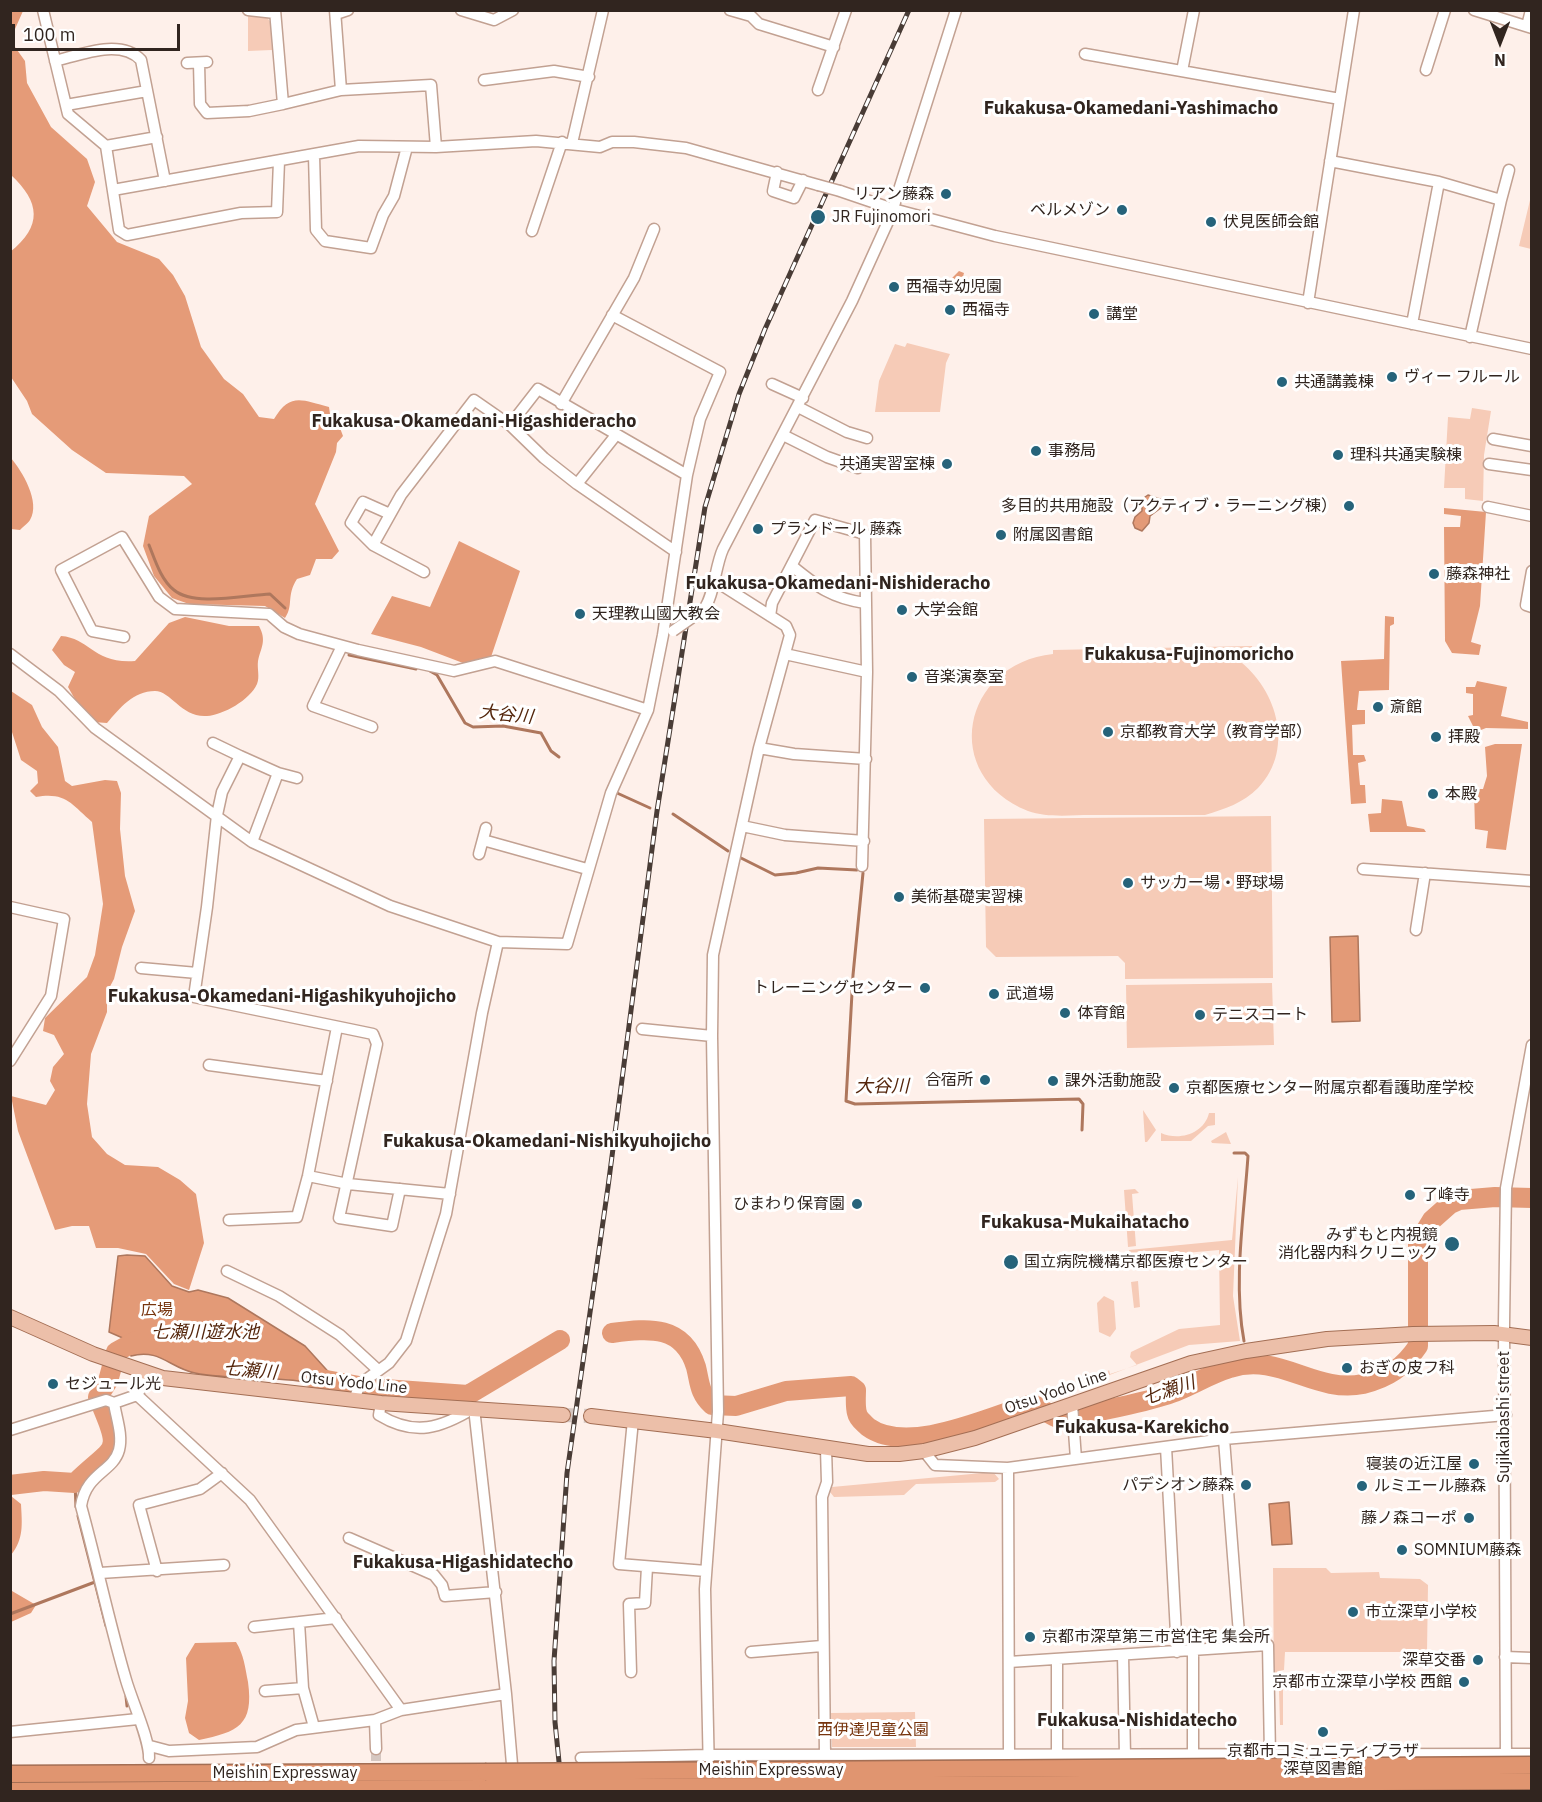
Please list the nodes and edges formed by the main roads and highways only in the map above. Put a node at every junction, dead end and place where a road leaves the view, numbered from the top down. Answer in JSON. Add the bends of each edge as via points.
{"nodes":[{"id":1,"x":10,"y":1317,"type":"edge"},
{"id":2,"x":1532,"y":1338,"type":"edge"},
{"id":3,"x":563,"y":1415,"type":"tunnel mouth"},
{"id":4,"x":591,"y":1416,"type":"tunnel mouth"},
{"id":5,"x":1532,"y":1766,"type":"edge"},
{"id":6,"x":10,"y":1774,"type":"edge"},
{"id":7,"x":486,"y":1780,"type":"junction"},
{"id":8,"x":1532,"y":1781,"type":"edge"},
{"id":9,"x":10,"y":1791,"type":"edge"}],
"edges":[{"from":1,"to":3,"type":"main road","name":"Otsu Yodo Line","via":[[148,1375],[357,1392],[381,1403]]},
{"from":2,"to":4,"type":"main road","name":"Otsu Yodo Line","via":[[1504,1334],[1419,1334],[1309,1340],[1191,1363],[975,1438],[924,1451],[868,1454]]},
{"from":5,"to":7,"type":"highway","name":"Meishin Expressway","bridge":true},
{"from":6,"to":7,"type":"highway","name":"Meishin Expressway"},
{"from":7,"to":8,"type":"highway","name":"Meishin Expressway","bridge":true},
{"from":7,"to":9,"type":"highway","name":"Meishin Expressway"}]}
